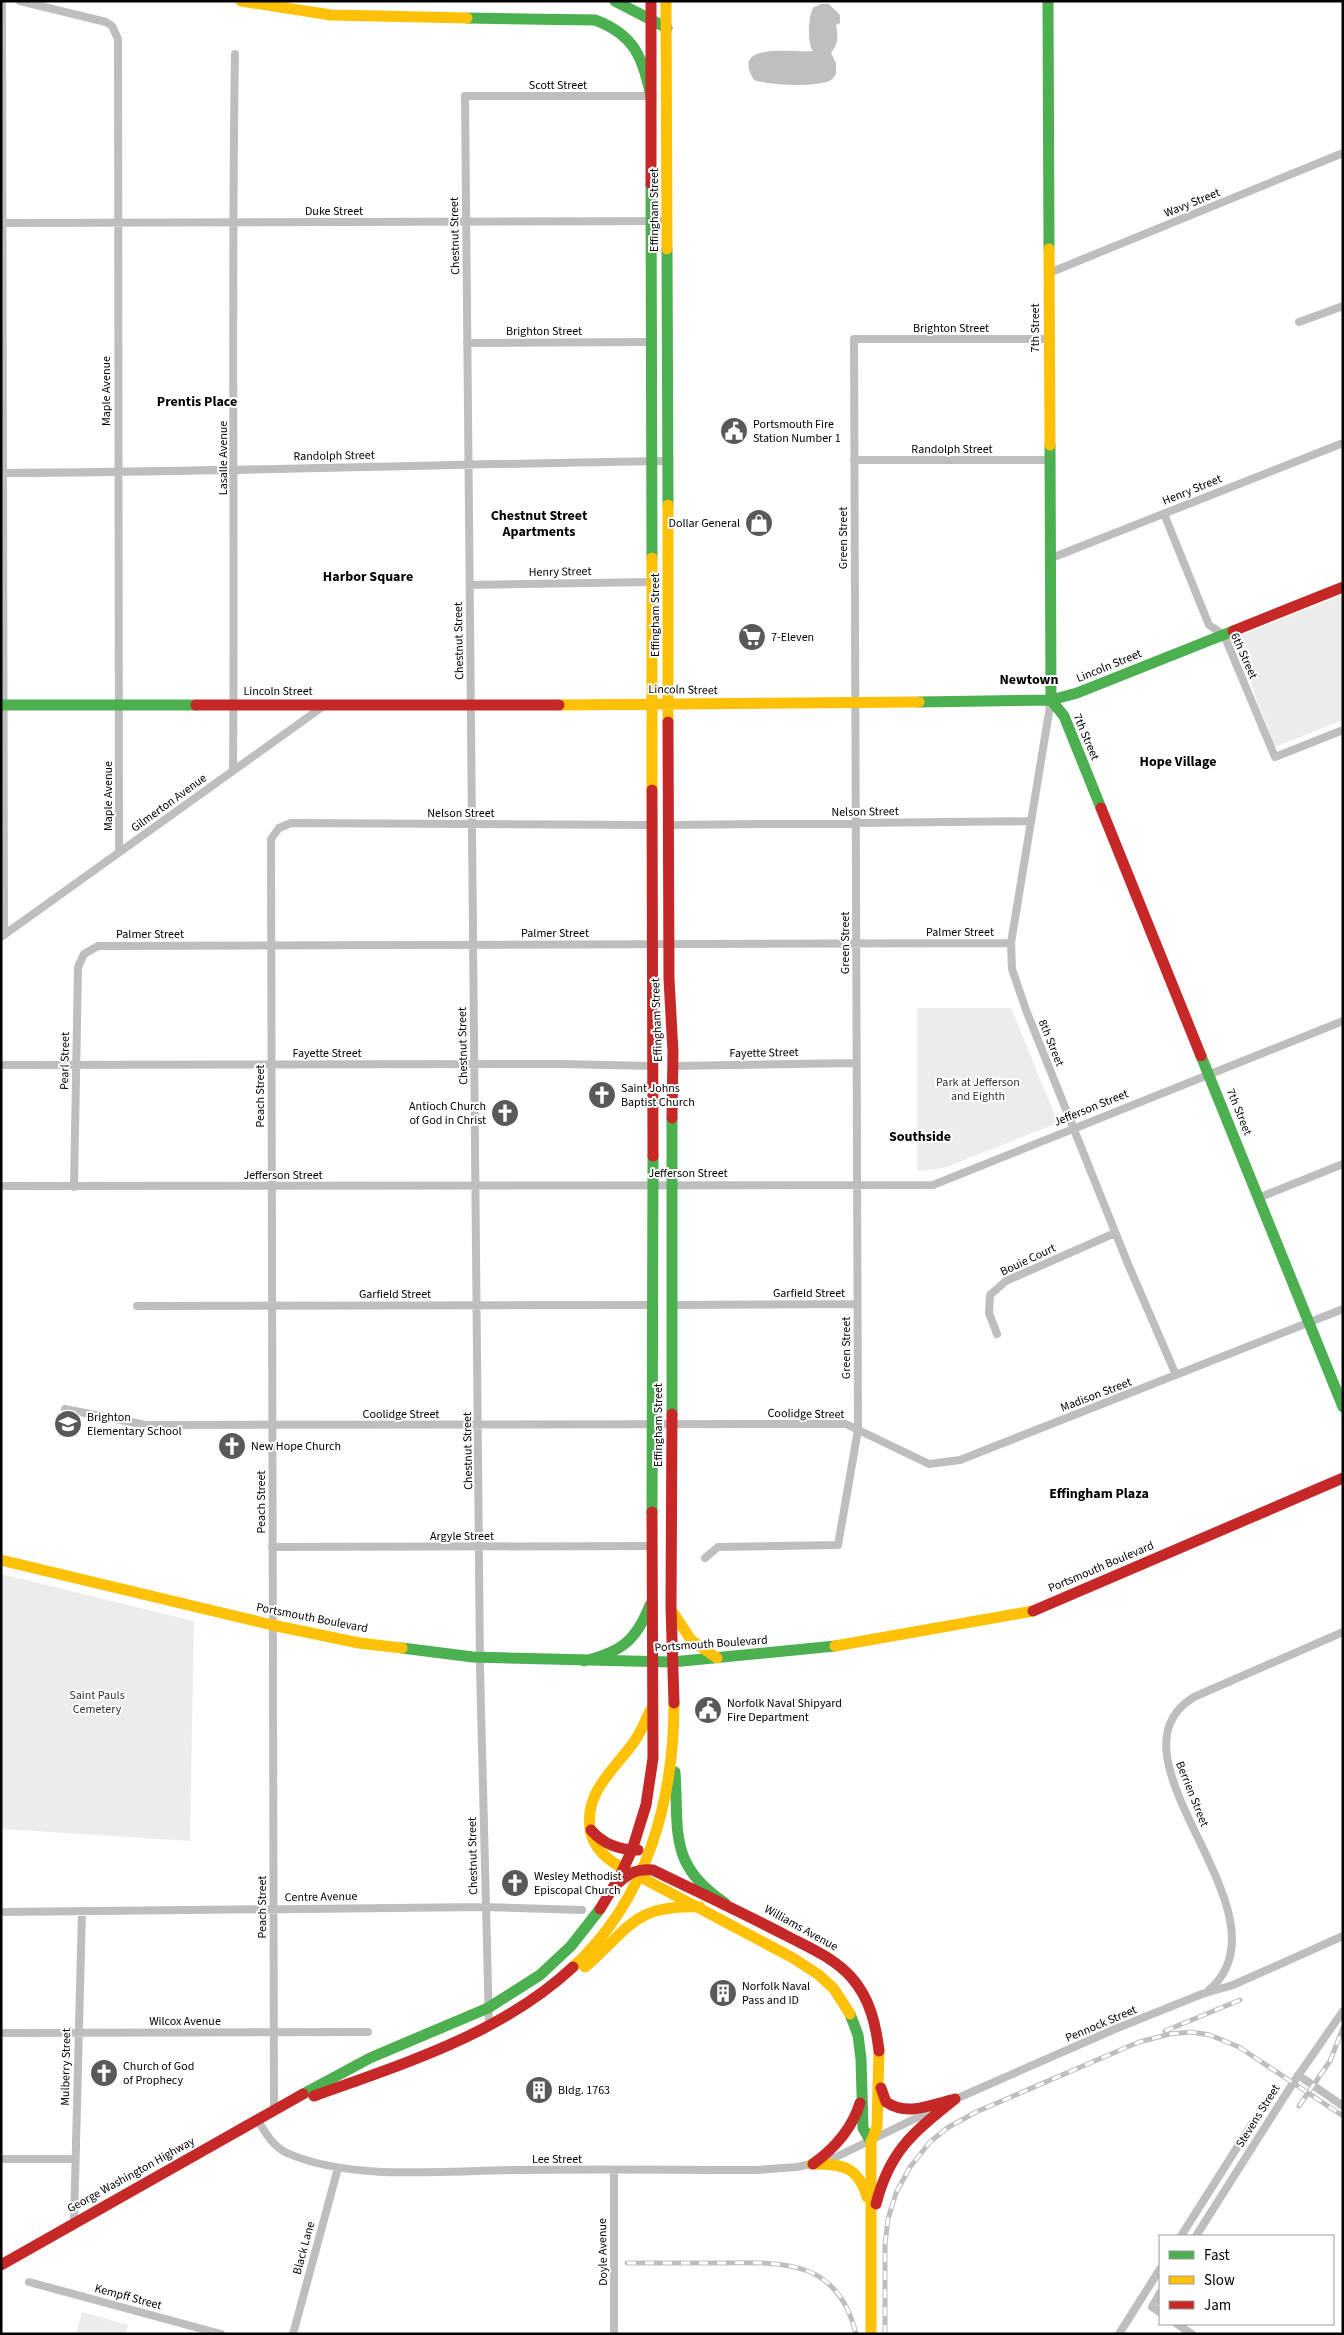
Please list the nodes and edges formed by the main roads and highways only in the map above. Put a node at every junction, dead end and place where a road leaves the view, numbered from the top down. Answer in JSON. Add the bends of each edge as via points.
{"nodes":[{"id":1,"x":241,"y":1,"type":"edge"},
{"id":2,"x":615,"y":1,"type":"edge"},
{"id":3,"x":651,"y":1,"type":"edge"},
{"id":4,"x":666,"y":1,"type":"edge"},
{"id":5,"x":674,"y":1,"type":"edge"},
{"id":6,"x":1048,"y":1,"type":"edge"},
{"id":7,"x":651,"y":20,"type":"junction"},
{"id":8,"x":666,"y":28,"type":"junction"},
{"id":9,"x":666,"y":50,"type":"junction"},
{"id":10,"x":650,"y":96,"type":"junction"},
{"id":11,"x":1343,"y":588,"type":"edge"},
{"id":12,"x":1052,"y":700,"type":"junction"},
{"id":13,"x":652,"y":704,"type":"junction"},
{"id":14,"x":669,"y":704,"type":"junction"},
{"id":15,"x":2,"y":705,"type":"edge"},
{"id":16,"x":1343,"y":1407,"type":"edge"},
{"id":17,"x":1343,"y":1478,"type":"edge"},
{"id":18,"x":1,"y":1560,"type":"edge"},
{"id":19,"x":654,"y":1593,"type":"junction"},
{"id":20,"x":671,"y":1607,"type":"junction"},
{"id":21,"x":717,"y":1658,"type":"junction"},
{"id":22,"x":584,"y":1661,"type":"junction"},
{"id":23,"x":654,"y":1662,"type":"junction"},
{"id":24,"x":672,"y":1662,"type":"junction"},
{"id":25,"x":654,"y":1687,"type":"junction"},
{"id":26,"x":673,"y":1748,"type":"junction"},
{"id":27,"x":588,"y":1826,"type":"junction"},
{"id":28,"x":653,"y":1841,"type":"junction"},
{"id":29,"x":632,"y":1850,"type":"junction"},
{"id":30,"x":634,"y":1872,"type":"junction"},
{"id":31,"x":725,"y":1903,"type":"junction"},
{"id":32,"x":700,"y":1907,"type":"junction"},
{"id":33,"x":537,"y":1998,"type":"junction"},
{"id":34,"x":488,"y":2008,"type":"joint"},
{"id":35,"x":489,"y":2026,"type":"joint"},
{"id":36,"x":879,"y":2073,"type":"junction"},
{"id":37,"x":861,"y":2096,"type":"junction"},
{"id":38,"x":274,"y":2111,"type":"junction"},
{"id":39,"x":871,"y":2142,"type":"junction"},
{"id":40,"x":872,"y":2224,"type":"junction"},
{"id":41,"x":1,"y":2265,"type":"edge"},
{"id":42,"x":871,"y":2334,"type":"edge"}],
"edges":[{"from":1,"to":10,"type":"main road","via":[[331,15],[595,20],[622,31],[635,46]]},
{"from":2,"to":7,"type":"main road"},
{"from":3,"to":7,"type":"main road","name":"Effingham Street"},
{"from":4,"to":8,"type":"main road","name":"Effingham Street"},
{"from":5,"to":9,"type":"main road"},
{"from":6,"to":12,"type":"main road","name":"7th Street"},
{"from":7,"to":8,"type":"main road"},
{"from":7,"to":10,"type":"main road","name":"Effingham Street"},
{"from":8,"to":9,"type":"main road","name":"Effingham Street"},
{"from":9,"to":14,"type":"main road","name":"Effingham Street"},
{"from":10,"to":13,"type":"main road","name":"Effingham Street"},
{"from":11,"to":12,"type":"main road","name":"Lincoln Street","via":[[1077,694]]},
{"from":12,"to":14,"type":"main road","name":"Lincoln Street"},
{"from":12,"to":16,"type":"main road","name":"7th Street","via":[[1064,716]]},
{"from":13,"to":14,"type":"main road","name":"Lincoln Street"},
{"from":13,"to":15,"type":"main road","name":"Lincoln Street"},
{"from":13,"to":19,"type":"main road","name":"Effingham Street","via":[[651,1425]]},
{"from":14,"to":20,"type":"main road","name":"Effingham Street"},
{"from":17,"to":21,"type":"main road","name":"Portsmouth Boulevard","via":[[1029,1612],[838,1646]]},
{"from":18,"to":22,"type":"main road","name":"Portsmouth Boulevard","via":[[359,1643],[481,1657]]},
{"from":19,"to":22,"type":"main road","via":[[644,1621],[633,1639],[612,1654]]},
{"from":19,"to":23,"type":"main road","name":"Effingham Street"},
{"from":20,"to":21,"type":"main road","via":[[680,1629],[690,1642]]},
{"from":20,"to":24,"type":"main road","name":"Effingham Street"},
{"from":21,"to":24,"type":"main road","name":"Portsmouth Boulevard"},
{"from":22,"to":23,"type":"main road","name":"Portsmouth Boulevard"},
{"from":23,"to":24,"type":"main road","name":"Portsmouth Boulevard"},
{"from":23,"to":25,"type":"main road","name":"Effingham Street"},
{"from":24,"to":26,"type":"main road","name":"Effingham Street"},
{"from":25,"to":27,"type":"main road","via":[[642,1733],[591,1798]]},
{"from":25,"to":29,"type":"main road","name":"Effingham Street","via":[[650,1788]]},
{"from":26,"to":28,"type":"main road","name":"Effingham Street","via":[[665,1799]]},
{"from":26,"to":31,"type":"main road","via":[[678,1838],[683,1859],[700,1884]]},
{"from":27,"to":29,"type":"main road","via":[[604,1842]]},
{"from":27,"to":30,"type":"main road","via":[[600,1853]]},
{"from":28,"to":29,"type":"main road"},
{"from":28,"to":30,"type":"main road","name":"Effingham Street"},
{"from":29,"to":30,"type":"main road","name":"Effingham Street"},
{"from":30,"to":31,"type":"main road","name":"Williams Avenue","via":[[658,1871]]},
{"from":30,"to":32,"type":"main road","name":"Williams Avenue"},
{"from":30,"to":33,"type":"main road","name":"Effingham Street","via":[[626,1901],[594,1946]]},
{"from":30,"to":34,"type":"main road","name":"Effingham Street","via":[[611,1892],[585,1929],[556,1961],[523,1987]]},
{"from":31,"to":36,"type":"main road","name":"Williams Avenue","via":[[832,1960],[852,1978],[873,2014],[878,2038]]},
{"from":32,"to":33,"type":"main road","via":[[671,1905],[644,1914],[581,1970]]},
{"from":32,"to":37,"type":"main road","name":"Williams Avenue","via":[[806,1966],[834,1989],[851,2016],[858,2035]]},
{"from":33,"to":35,"type":"main road","name":"Effingham Street"},
{"from":34,"to":38,"type":"main road","name":"George Washington Highway","via":[[370,2058]]},
{"from":35,"to":38,"type":"main road","name":"George Washington Highway","via":[[417,2058]]},
{"from":36,"to":39,"type":"main road","name":"Williams Avenue","via":[[877,2127]]},
{"from":36,"to":40,"type":"main road","via":[[884,2099],[898,2110],[914,2111],[955,2099],[912,2134],[896,2152],[882,2178]]},
{"from":37,"to":39,"type":"main road","name":"Williams Avenue","via":[[863,2128]]},
{"from":37,"to":40,"type":"main road","via":[[855,2115],[842,2137],[828,2154],[812,2164],[844,2166],[858,2175],[864,2183]]},
{"from":38,"to":41,"type":"main road","name":"George Washington Highway"},
{"from":39,"to":40,"type":"main road","name":"Williams Avenue"},
{"from":40,"to":42,"type":"main road","name":"Williams Avenue"}]}
